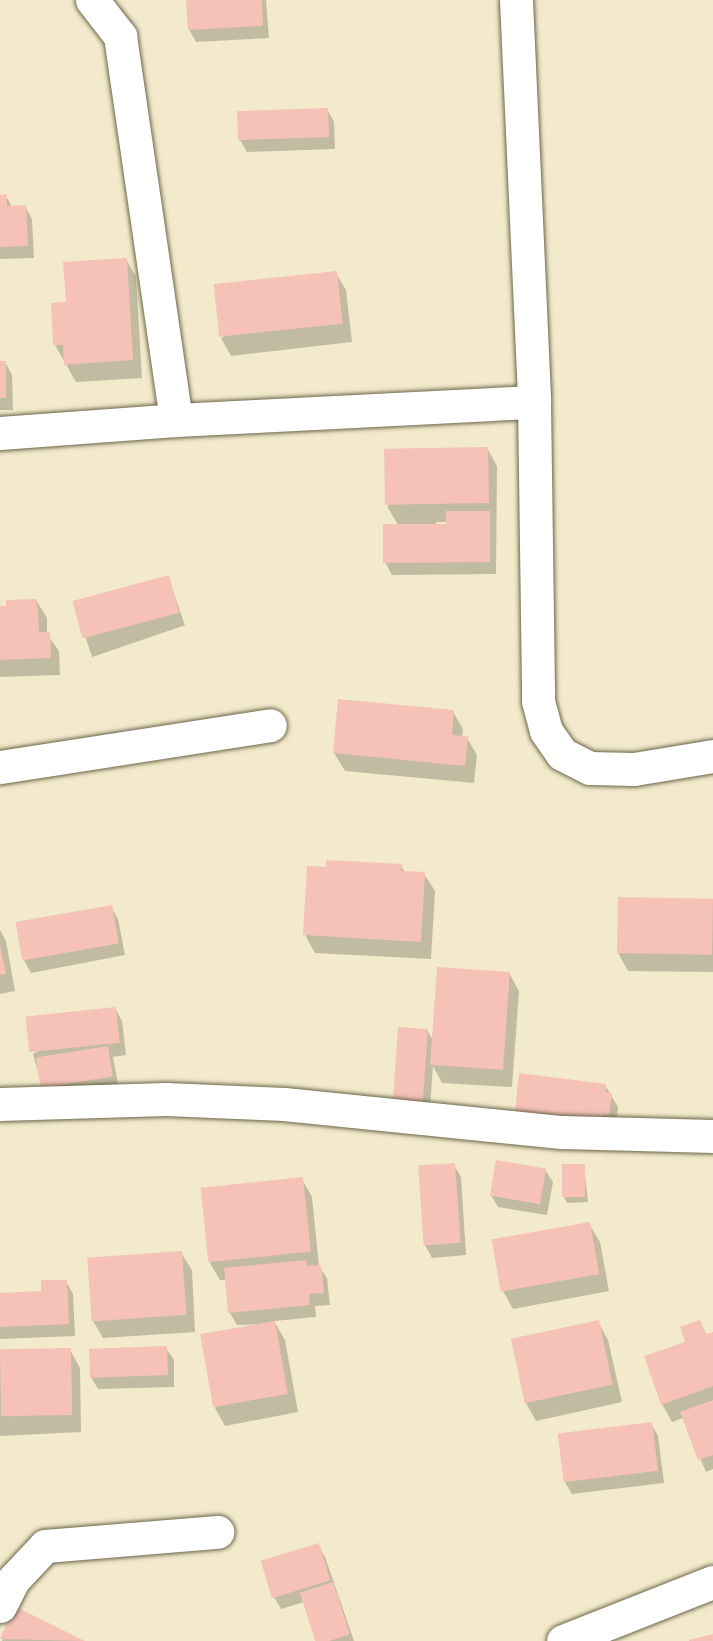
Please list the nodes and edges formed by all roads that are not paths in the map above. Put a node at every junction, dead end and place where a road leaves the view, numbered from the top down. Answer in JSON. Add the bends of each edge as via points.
{"nodes":[{"id":1,"x":93,"y":0,"type":"edge"},
{"id":2,"x":516,"y":0,"type":"edge"},
{"id":3,"x":534,"y":402,"type":"junction"},
{"id":4,"x":176,"y":420,"type":"junction"},
{"id":5,"x":0,"y":433,"type":"edge"},
{"id":6,"x":270,"y":725,"type":"dead end"},
{"id":7,"x":713,"y":756,"type":"edge"},
{"id":8,"x":0,"y":767,"type":"edge"},
{"id":9,"x":0,"y":1104,"type":"edge"},
{"id":10,"x":713,"y":1136,"type":"edge"},
{"id":11,"x":217,"y":1533,"type":"dead end"},
{"id":12,"x":713,"y":1582,"type":"edge"},
{"id":13,"x":0,"y":1606,"type":"edge"},
{"id":14,"x":563,"y":1641,"type":"edge"}],
"edges":[{"from":1,"to":4,"type":"street","via":[[120,36]]},
{"from":2,"to":3,"type":"street"},
{"from":3,"to":4,"type":"street"},
{"from":3,"to":7,"type":"street","via":[[538,700],[546,731],[562,754],[590,768],[634,769]]},
{"from":4,"to":5,"type":"street"},
{"from":6,"to":8,"type":"street"},
{"from":9,"to":10,"type":"street","via":[[166,1099],[284,1104],[562,1132]]},
{"from":11,"to":13,"type":"street","via":[[45,1546],[14,1579]]},
{"from":12,"to":14,"type":"street"}]}
